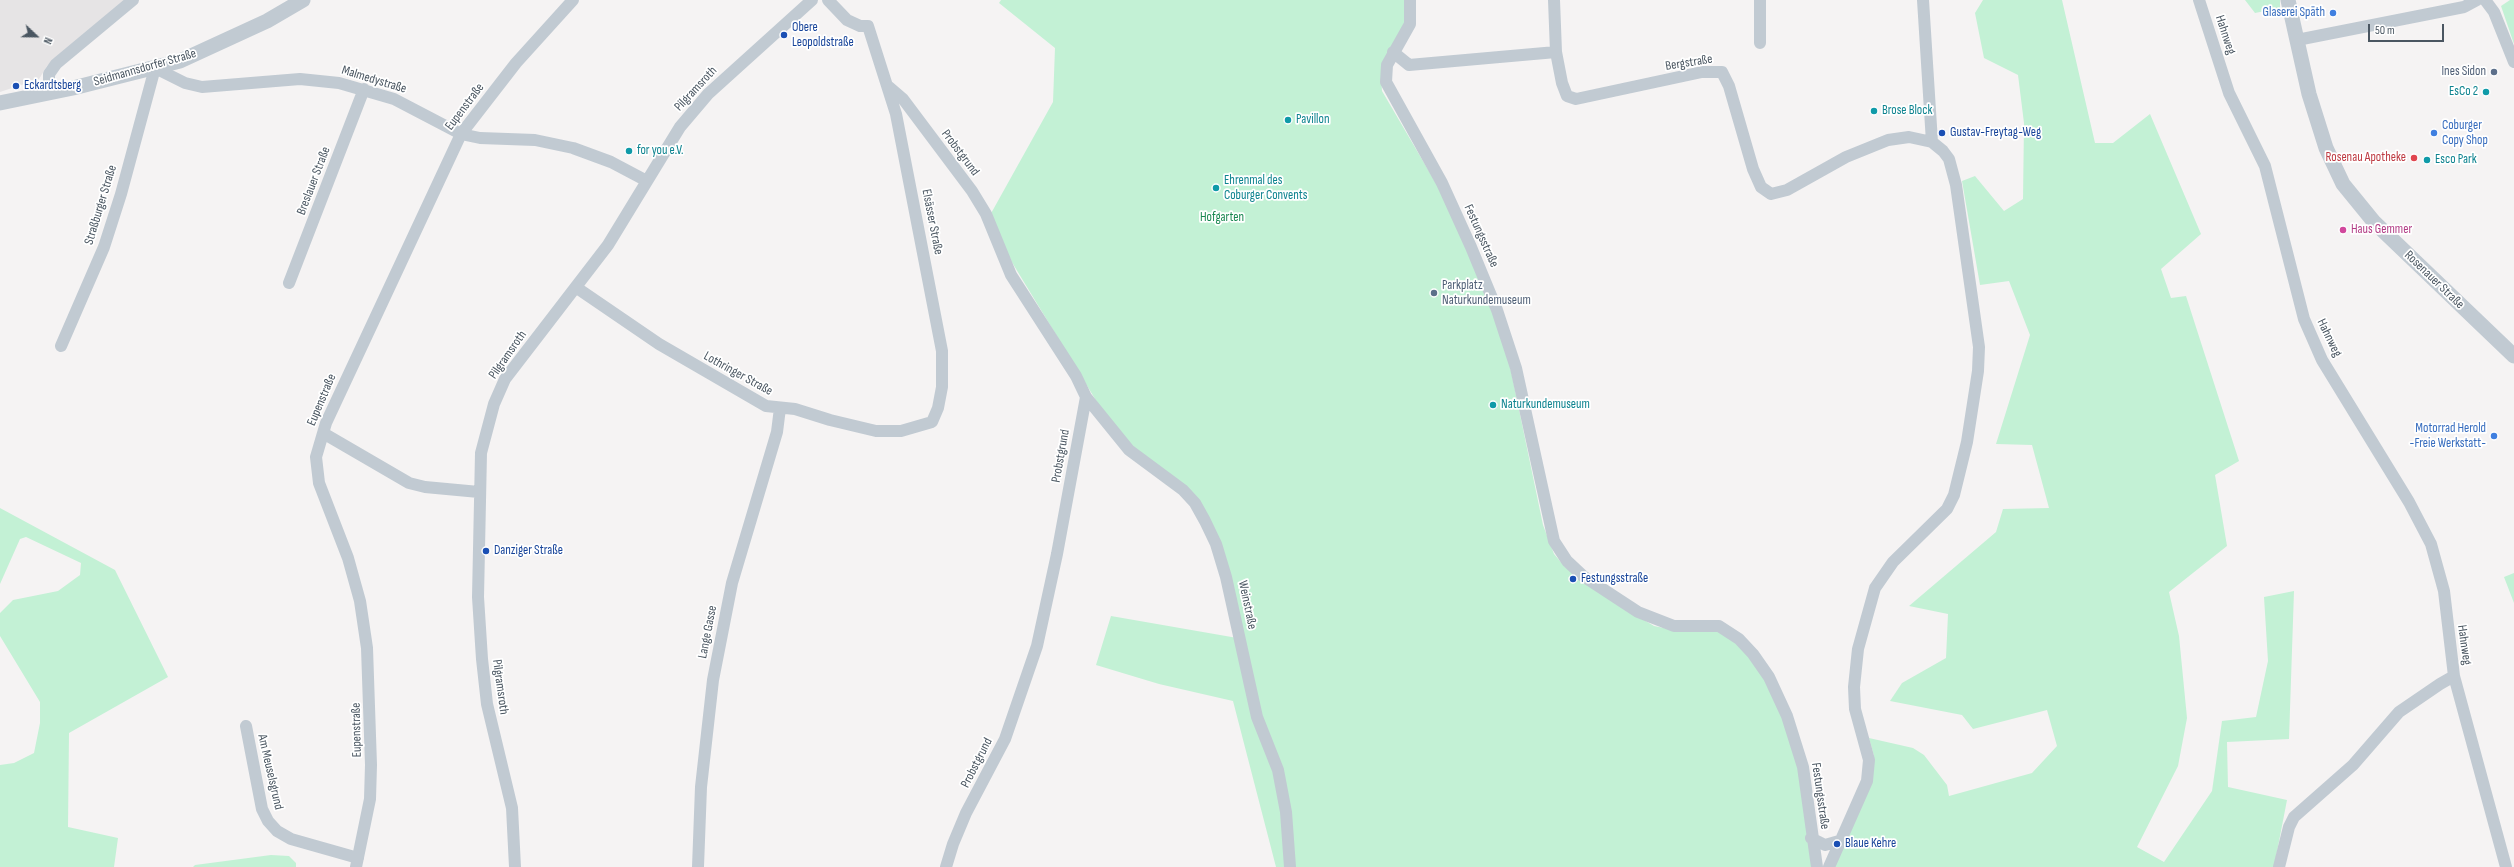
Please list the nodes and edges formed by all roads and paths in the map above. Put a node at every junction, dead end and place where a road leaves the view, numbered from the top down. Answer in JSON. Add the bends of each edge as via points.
{"nodes":[{"id":1,"x":133,"y":0,"type":"edge"},
{"id":2,"x":303,"y":0,"type":"edge"},
{"id":3,"x":573,"y":0,"type":"edge"},
{"id":4,"x":812,"y":0,"type":"edge"},
{"id":5,"x":828,"y":0,"type":"edge"},
{"id":6,"x":1410,"y":0,"type":"edge"},
{"id":7,"x":1554,"y":0,"type":"edge"},
{"id":8,"x":1760,"y":0,"type":"edge"},
{"id":9,"x":1923,"y":0,"type":"edge"},
{"id":10,"x":2199,"y":0,"type":"edge"},
{"id":11,"x":2288,"y":0,"type":"edge"},
{"id":12,"x":2477,"y":0,"type":"edge"},
{"id":13,"x":2485,"y":0,"type":"edge"},
{"id":14,"x":2297,"y":40,"type":"junction"},
{"id":15,"x":1760,"y":43,"type":"dead end"},
{"id":16,"x":1393,"y":52,"type":"junction"},
{"id":17,"x":1556,"y":52,"type":"junction"},
{"id":18,"x":2514,"y":62,"type":"edge"},
{"id":19,"x":155,"y":68,"type":"junction"},
{"id":20,"x":889,"y":88,"type":"junction"},
{"id":21,"x":364,"y":89,"type":"junction"},
{"id":22,"x":49,"y":92,"type":"junction"},
{"id":23,"x":0,"y":103,"type":"edge"},
{"id":24,"x":461,"y":134,"type":"junction"},
{"id":25,"x":1932,"y":142,"type":"junction"},
{"id":26,"x":645,"y":180,"type":"junction"},
{"id":27,"x":289,"y":283,"type":"dead end"},
{"id":28,"x":577,"y":288,"type":"junction"},
{"id":29,"x":61,"y":346,"type":"dead end"},
{"id":30,"x":2514,"y":356,"type":"edge"},
{"id":31,"x":1086,"y":397,"type":"junction"},
{"id":32,"x":780,"y":408,"type":"junction"},
{"id":33,"x":929,"y":424,"type":"joint"},
{"id":34,"x":325,"y":428,"type":"junction"},
{"id":35,"x":479,"y":492,"type":"junction"},
{"id":36,"x":2454,"y":676,"type":"junction"},
{"id":37,"x":246,"y":726,"type":"dead end"},
{"id":38,"x":1811,"y":838,"type":"junction"},
{"id":39,"x":1839,"y":841,"type":"junction"},
{"id":40,"x":357,"y":862,"type":"edge"},
{"id":41,"x":515,"y":867,"type":"edge"},
{"id":42,"x":698,"y":867,"type":"edge"},
{"id":43,"x":946,"y":867,"type":"edge"},
{"id":44,"x":1290,"y":867,"type":"edge"},
{"id":45,"x":1817,"y":867,"type":"edge"},
{"id":46,"x":1829,"y":867,"type":"edge"},
{"id":47,"x":2279,"y":867,"type":"edge"},
{"id":48,"x":2506,"y":867,"type":"edge"}],
"edges":[{"from":1,"to":22,"type":"street","via":[[56,64],[49,74]]},
{"from":2,"to":19,"type":"street","name":"Seidmannsdorfer Straße","via":[[268,21],[199,53]]},
{"from":3,"to":24,"type":"street","name":"Eupenstraße","via":[[516,63]]},
{"from":4,"to":26,"type":"street","name":"Pilgramsroth","via":[[708,94],[680,127]]},
{"from":5,"to":20,"type":"street","name":"Elsässer Straße","via":[[847,20],[860,26],[868,26],[876,58]]},
{"from":6,"to":16,"type":"street","name":"Festungsstraße","via":[[1410,24]]},
{"from":7,"to":17,"type":"street"},
{"from":8,"to":15,"type":"street"},
{"from":9,"to":25,"type":"street"},
{"from":10,"to":36,"type":"street","name":"Hahnweg","via":[[2229,93],[2265,166],[2304,319],[2322,360],[2409,502],[2431,544],[2444,591]]},
{"from":11,"to":14,"type":"street","name":"Rosenauer Straße"},
{"from":12,"to":14,"type":"street","via":[[2464,7]]},
{"from":13,"to":18,"type":"street","via":[[2494,12]]},
{"from":14,"to":30,"type":"street","name":"Rosenauer Straße","via":[[2309,94],[2324,142],[2343,184],[2374,222]]},
{"from":16,"to":17,"type":"street","via":[[1402,62],[1409,65]]},
{"from":16,"to":38,"type":"street","name":"Festungsstraße","via":[[1385,71],[1386,82],[1452,204],[1483,275],[1512,355],[1554,541],[1567,561],[1583,576],[1638,612],[1674,626],[1719,626],[1730,632],[1753,654],[1769,677],[1787,716],[1803,767]]},
{"from":17,"to":25,"type":"street","name":"Bergstraße","via":[[1564,92],[1576,99],[1702,72],[1722,72],[1729,86],[1753,169],[1761,187],[1772,194],[1787,190],[1864,148],[1888,140],[1909,137]]},
{"from":19,"to":21,"type":"street","name":"Malmedystraße","via":[[194,86],[316,79]]},
{"from":19,"to":22,"type":"street","name":"Seidmannsdorfer Straße"},
{"from":19,"to":29,"type":"street","name":"Straßburger Straße","via":[[104,247]]},
{"from":20,"to":31,"type":"street","name":"Probstgrund","via":[[903,99],[972,191],[988,220],[1011,275],[1076,376]]},
{"from":20,"to":33,"type":"street","name":"Elsässer Straße","via":[[930,282],[942,352],[940,394],[935,417]]},
{"from":21,"to":24,"type":"street","name":"Malmedystraße","via":[[394,99]]},
{"from":21,"to":27,"type":"street","name":"Breslauer Straße"},
{"from":22,"to":23,"type":"street","name":"Seidmannsdorfer Straße"},
{"from":24,"to":26,"type":"street","name":"Malmedystraße","via":[[480,138],[535,140],[573,148],[611,162]]},
{"from":24,"to":34,"type":"street","name":"Eupenstraße"},
{"from":25,"to":39,"type":"street","via":[[1949,159],[1956,185],[1979,347],[1978,370],[1967,442],[1954,495],[1941,518],[1884,574],[1875,588],[1867,613],[1855,663],[1854,687],[1855,709],[1869,766],[1867,781]]},
{"from":26,"to":28,"type":"street","name":"Pilgramsroth","via":[[608,245]]},
{"from":28,"to":32,"type":"street","name":"Lothringer Straße","via":[[700,369],[766,406]]},
{"from":28,"to":35,"type":"street","name":"Pilgramsroth","via":[[505,379],[485,433]]},
{"from":31,"to":43,"type":"street","name":"Probstgrund","via":[[1037,646],[1005,739],[966,813],[952,844]]},
{"from":31,"to":44,"type":"street","name":"Weinstraße","via":[[1129,450],[1183,490],[1195,503],[1216,544],[1226,577],[1257,717],[1278,770],[1286,812]]},
{"from":32,"to":33,"type":"street","name":"Lothringer Straße","via":[[795,409],[876,431],[901,431]]},
{"from":32,"to":42,"type":"street","name":"Lange Gasse","via":[[777,432],[732,583],[717,659],[701,786]]},
{"from":34,"to":35,"type":"street","via":[[409,483]]},
{"from":34,"to":40,"type":"street","name":"Eupenstraße","via":[[316,457],[319,483],[348,558],[360,601],[367,648],[370,799]]},
{"from":35,"to":41,"type":"street","name":"Pilgramsroth","via":[[478,597],[482,659],[494,736],[512,808]]},
{"from":36,"to":47,"type":"street","name":"Hahnweg","via":[[2399,712],[2352,765],[2299,812],[2289,827]]},
{"from":36,"to":48,"type":"street","name":"Hahnweg"},
{"from":37,"to":40,"type":"street","name":"Am Meuselsgrund","via":[[262,809],[268,821],[277,832],[291,839]]},
{"from":38,"to":39,"type":"street","via":[[1825,845]]},
{"from":38,"to":45,"type":"street"},
{"from":39,"to":46,"type":"street"}]}
